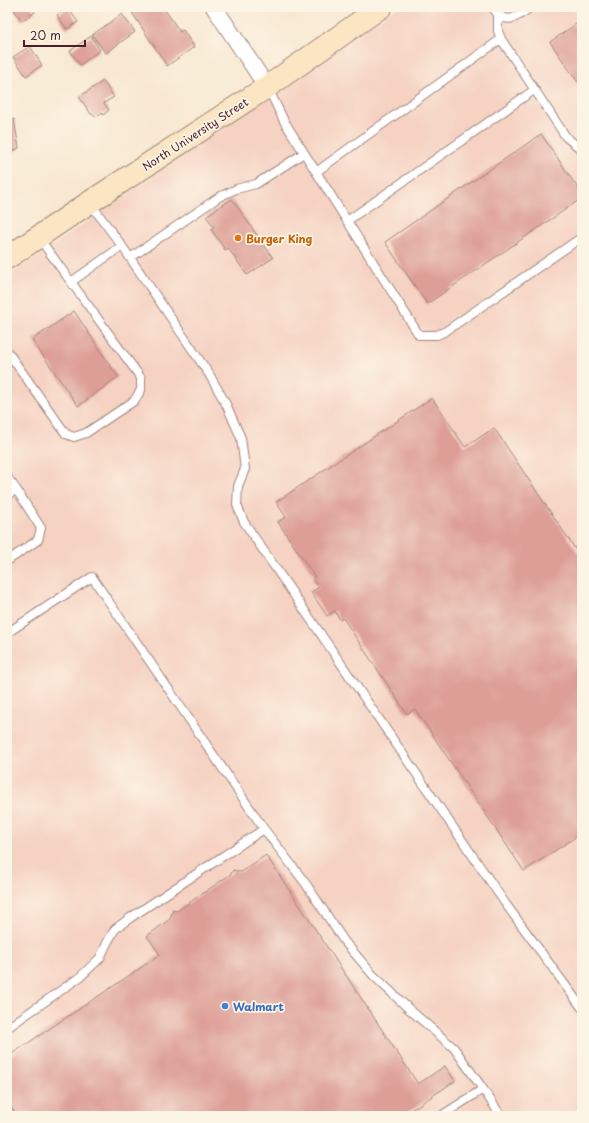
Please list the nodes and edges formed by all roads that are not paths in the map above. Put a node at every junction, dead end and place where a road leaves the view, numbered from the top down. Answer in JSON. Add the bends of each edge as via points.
{"nodes":[{"id":1,"x":214,"y":7,"type":"edge"},
{"id":2,"x":381,"y":7,"type":"edge"},
{"id":3,"x":492,"y":7,"type":"edge"},
{"id":4,"x":531,"y":7,"type":"edge"},
{"id":5,"x":498,"y":16,"type":"junction"},
{"id":6,"x":501,"y":39,"type":"junction"},
{"id":7,"x":267,"y":87,"type":"junction"},
{"id":8,"x":534,"y":90,"type":"junction"},
{"id":9,"x":582,"y":150,"type":"edge"},
{"id":10,"x":304,"y":153,"type":"junction"},
{"id":11,"x":316,"y":172,"type":"junction"},
{"id":12,"x":90,"y":202,"type":"junction"},
{"id":13,"x":346,"y":221,"type":"junction"},
{"id":14,"x":38,"y":237,"type":"junction"},
{"id":15,"x":582,"y":237,"type":"edge"},
{"id":16,"x":122,"y":246,"type":"junction"},
{"id":17,"x":7,"y":258,"type":"edge"},
{"id":18,"x":130,"y":258,"type":"junction"},
{"id":19,"x":72,"y":282,"type":"junction"},
{"id":20,"x":7,"y":351,"type":"edge"},
{"id":21,"x":7,"y":477,"type":"edge"},
{"id":22,"x":16,"y":490,"type":"junction"},
{"id":23,"x":7,"y":496,"type":"edge"},
{"id":24,"x":7,"y":561,"type":"edge"},
{"id":25,"x":7,"y":633,"type":"edge"},
{"id":26,"x":264,"y":829,"type":"junction"},
{"id":27,"x":582,"y":1008,"type":"edge"},
{"id":28,"x":7,"y":1028,"type":"edge"},
{"id":29,"x":483,"y":1089,"type":"junction"},
{"id":30,"x":441,"y":1116,"type":"edge"},
{"id":31,"x":501,"y":1116,"type":"edge"}],
"edges":[{"from":1,"to":7,"type":"street"},
{"from":2,"to":7,"type":"main road","name":"North University Street"},
{"from":3,"to":5,"type":"lane"},
{"from":4,"to":5,"type":"lane","via":[[514,18]]},
{"from":5,"to":6,"type":"lane"},
{"from":6,"to":8,"type":"lane"},
{"from":6,"to":11,"type":"lane"},
{"from":7,"to":10,"type":"lane","via":[[284,122]]},
{"from":7,"to":12,"type":"main road","name":"North University Street"},
{"from":8,"to":9,"type":"lane","via":[[566,137]]},
{"from":8,"to":13,"type":"lane"},
{"from":10,"to":11,"type":"lane"},
{"from":10,"to":18,"type":"lane","via":[[256,184],[219,197]]},
{"from":11,"to":13,"type":"lane"},
{"from":12,"to":14,"type":"main road","name":"North University Street"},
{"from":12,"to":16,"type":"lane"},
{"from":13,"to":15,"type":"lane","via":[[419,335],[446,331]]},
{"from":14,"to":17,"type":"main road","name":"North University Street"},
{"from":14,"to":19,"type":"lane"},
{"from":16,"to":18,"type":"lane"},
{"from":16,"to":19,"type":"lane"},
{"from":18,"to":27,"type":"lane","via":[[208,374],[226,404],[241,438],[245,469],[238,486],[237,504],[244,522],[505,902]]},
{"from":19,"to":20,"type":"lane","via":[[141,378],[141,390],[134,401],[86,433],[74,437],[66,434]]},
{"from":21,"to":22,"type":"lane"},
{"from":22,"to":23,"type":"lane"},
{"from":22,"to":24,"type":"lane","via":[[42,528],[38,540]]},
{"from":25,"to":26,"type":"lane","via":[[92,577]]},
{"from":26,"to":28,"type":"lane","via":[[115,929],[100,958],[80,977]]},
{"from":26,"to":29,"type":"lane","via":[[306,884],[344,941],[409,1009],[454,1048]]},
{"from":29,"to":30,"type":"lane"},
{"from":29,"to":31,"type":"lane"}]}
